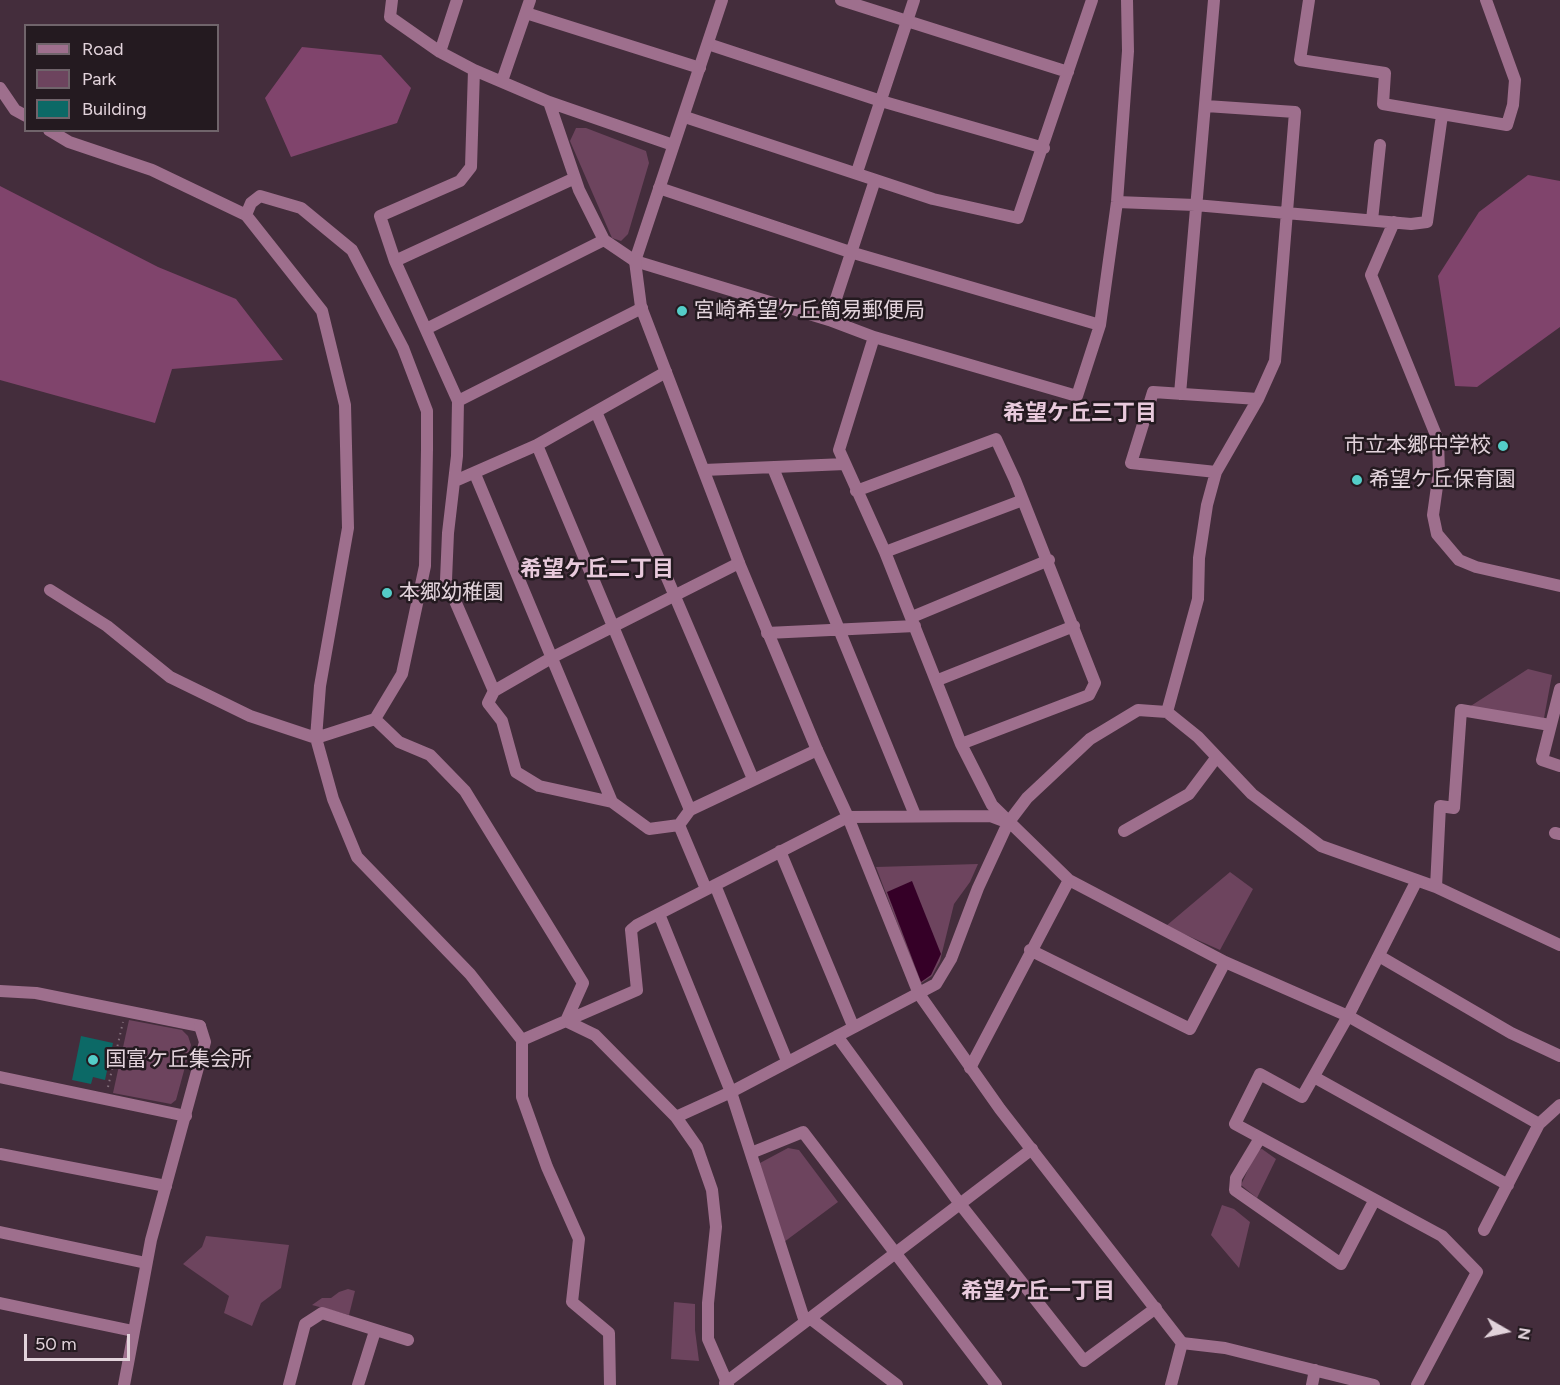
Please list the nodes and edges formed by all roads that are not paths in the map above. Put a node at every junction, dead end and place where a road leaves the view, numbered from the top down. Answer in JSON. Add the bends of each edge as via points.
{"nodes":[{"id":1,"x":392,"y":0,"type":"edge"},
{"id":2,"x":458,"y":0,"type":"edge"},
{"id":3,"x":722,"y":0,"type":"edge"},
{"id":4,"x":841,"y":0,"type":"edge"},
{"id":5,"x":914,"y":0,"type":"edge"},
{"id":6,"x":1092,"y":0,"type":"edge"},
{"id":7,"x":1127,"y":0,"type":"edge"},
{"id":8,"x":1214,"y":0,"type":"edge"},
{"id":9,"x":1309,"y":0,"type":"edge"},
{"id":10,"x":1486,"y":0,"type":"edge"},
{"id":11,"x":528,"y":6,"type":"edge"},
{"id":12,"x":907,"y":23,"type":"junction"},
{"id":13,"x":708,"y":44,"type":"junction"},
{"id":14,"x":440,"y":52,"type":"junction"},
{"id":15,"x":700,"y":68,"type":"junction"},
{"id":16,"x":474,"y":70,"type":"junction"},
{"id":17,"x":1068,"y":72,"type":"junction"},
{"id":18,"x":502,"y":81,"type":"junction"},
{"id":19,"x":0,"y":88,"type":"edge"},
{"id":20,"x":881,"y":101,"type":"junction"},
{"id":21,"x":549,"y":102,"type":"junction"},
{"id":22,"x":1206,"y":106,"type":"junction"},
{"id":23,"x":1442,"y":114,"type":"junction"},
{"id":24,"x":24,"y":115,"type":"edge"},
{"id":25,"x":685,"y":117,"type":"junction"},
{"id":26,"x":52,"y":132,"type":"edge"},
{"id":27,"x":673,"y":145,"type":"junction"},
{"id":28,"x":1380,"y":145,"type":"dead end"},
{"id":29,"x":1044,"y":148,"type":"junction"},
{"id":30,"x":857,"y":172,"type":"junction"},
{"id":31,"x":575,"y":177,"type":"junction"},
{"id":32,"x":875,"y":180,"type":"junction"},
{"id":33,"x":660,"y":188,"type":"junction"},
{"id":34,"x":1117,"y":202,"type":"junction"},
{"id":35,"x":1196,"y":206,"type":"junction"},
{"id":36,"x":1287,"y":213,"type":"junction"},
{"id":37,"x":246,"y":215,"type":"junction"},
{"id":38,"x":1372,"y":220,"type":"junction"},
{"id":39,"x":1394,"y":222,"type":"junction"},
{"id":40,"x":604,"y":240,"type":"junction"},
{"id":41,"x":850,"y":252,"type":"junction"},
{"id":42,"x":395,"y":261,"type":"junction"},
{"id":43,"x":636,"y":261,"type":"junction"},
{"id":44,"x":642,"y":308,"type":"junction"},
{"id":45,"x":829,"y":320,"type":"junction"},
{"id":46,"x":1100,"y":325,"type":"junction"},
{"id":47,"x":426,"y":329,"type":"junction"},
{"id":48,"x":874,"y":337,"type":"junction"},
{"id":49,"x":666,"y":372,"type":"junction"},
{"id":50,"x":1180,"y":394,"type":"junction"},
{"id":51,"x":1258,"y":399,"type":"junction"},
{"id":52,"x":458,"y":401,"type":"junction"},
{"id":53,"x":597,"y":414,"type":"junction"},
{"id":54,"x":537,"y":445,"type":"junction"},
{"id":55,"x":845,"y":464,"type":"junction"},
{"id":56,"x":773,"y":468,"type":"junction"},
{"id":57,"x":704,"y":470,"type":"junction"},
{"id":58,"x":1216,"y":472,"type":"junction"},
{"id":59,"x":475,"y":474,"type":"junction"},
{"id":60,"x":455,"y":481,"type":"junction"},
{"id":61,"x":856,"y":491,"type":"junction"},
{"id":62,"x":1023,"y":500,"type":"junction"},
{"id":63,"x":885,"y":552,"type":"junction"},
{"id":64,"x":1049,"y":560,"type":"junction"},
{"id":65,"x":739,"y":562,"type":"junction"},
{"id":66,"x":1560,"y":586,"type":"edge"},
{"id":67,"x":50,"y":590,"type":"dead end"},
{"id":68,"x":674,"y":596,"type":"junction"},
{"id":69,"x":913,"y":621,"type":"junction"},
{"id":70,"x":1074,"y":626,"type":"junction"},
{"id":71,"x":613,"y":627,"type":"junction"},
{"id":72,"x":840,"y":631,"type":"junction"},
{"id":73,"x":767,"y":633,"type":"junction"},
{"id":74,"x":553,"y":657,"type":"junction"},
{"id":75,"x":938,"y":680,"type":"junction"},
{"id":76,"x":1560,"y":689,"type":"edge"},
{"id":77,"x":494,"y":691,"type":"junction"},
{"id":78,"x":1167,"y":712,"type":"junction"},
{"id":79,"x":375,"y":719,"type":"junction"},
{"id":80,"x":1550,"y":725,"type":"junction"},
{"id":81,"x":316,"y":738,"type":"junction"},
{"id":82,"x":962,"y":744,"type":"junction"},
{"id":83,"x":816,"y":750,"type":"junction"},
{"id":84,"x":1216,"y":758,"type":"junction"},
{"id":85,"x":1560,"y":766,"type":"edge"},
{"id":86,"x":753,"y":779,"type":"junction"},
{"id":87,"x":612,"y":802,"type":"junction"},
{"id":88,"x":690,"y":810,"type":"junction"},
{"id":89,"x":915,"y":815,"type":"junction"},
{"id":90,"x":848,"y":817,"type":"junction"},
{"id":91,"x":1008,"y":823,"type":"junction"},
{"id":92,"x":679,"y":825,"type":"junction"},
{"id":93,"x":1124,"y":831,"type":"dead end"},
{"id":94,"x":780,"y":851,"type":"junction"},
{"id":95,"x":1069,"y":880,"type":"junction"},
{"id":96,"x":1416,"y":882,"type":"junction"},
{"id":97,"x":710,"y":887,"type":"junction"},
{"id":98,"x":1436,"y":887,"type":"junction"},
{"id":99,"x":659,"y":914,"type":"junction"},
{"id":100,"x":1560,"y":945,"type":"edge"},
{"id":101,"x":1030,"y":950,"type":"junction"},
{"id":102,"x":1379,"y":956,"type":"junction"},
{"id":103,"x":1225,"y":962,"type":"junction"},
{"id":104,"x":0,"y":990,"type":"edge"},
{"id":105,"x":919,"y":994,"type":"junction"},
{"id":106,"x":1348,"y":1016,"type":"junction"},
{"id":107,"x":566,"y":1021,"type":"junction"},
{"id":108,"x":853,"y":1026,"type":"junction"},
{"id":109,"x":837,"y":1036,"type":"junction"},
{"id":110,"x":522,"y":1040,"type":"junction"},
{"id":111,"x":1560,"y":1056,"type":"edge"},
{"id":112,"x":787,"y":1060,"type":"junction"},
{"id":113,"x":970,"y":1068,"type":"junction"},
{"id":114,"x":0,"y":1077,"type":"edge"},
{"id":115,"x":1314,"y":1077,"type":"junction"},
{"id":116,"x":731,"y":1092,"type":"junction"},
{"id":117,"x":1560,"y":1105,"type":"edge"},
{"id":118,"x":186,"y":1116,"type":"junction"},
{"id":119,"x":676,"y":1117,"type":"junction"},
{"id":120,"x":1539,"y":1124,"type":"junction"},
{"id":121,"x":1260,"y":1138,"type":"junction"},
{"id":122,"x":1032,"y":1149,"type":"junction"},
{"id":123,"x":751,"y":1153,"type":"junction"},
{"id":124,"x":0,"y":1154,"type":"edge"},
{"id":125,"x":1508,"y":1185,"type":"junction"},
{"id":126,"x":166,"y":1186,"type":"junction"},
{"id":127,"x":1374,"y":1201,"type":"junction"},
{"id":128,"x":960,"y":1204,"type":"junction"},
{"id":129,"x":1484,"y":1230,"type":"dead end"},
{"id":130,"x":0,"y":1232,"type":"edge"},
{"id":131,"x":896,"y":1251,"type":"junction"},
{"id":132,"x":146,"y":1263,"type":"junction"},
{"id":133,"x":0,"y":1304,"type":"edge"},
{"id":134,"x":1155,"y":1308,"type":"junction"},
{"id":135,"x":808,"y":1320,"type":"junction"},
{"id":136,"x":133,"y":1331,"type":"junction"},
{"id":137,"x":375,"y":1331,"type":"junction"},
{"id":138,"x":408,"y":1340,"type":"dead end"},
{"id":139,"x":1182,"y":1343,"type":"junction"},
{"id":140,"x":1316,"y":1370,"type":"junction"},
{"id":141,"x":727,"y":1384,"type":"edge"},
{"id":142,"x":124,"y":1385,"type":"edge"},
{"id":143,"x":289,"y":1385,"type":"edge"},
{"id":144,"x":358,"y":1385,"type":"edge"},
{"id":145,"x":610,"y":1385,"type":"edge"},
{"id":146,"x":897,"y":1385,"type":"edge"},
{"id":147,"x":996,"y":1385,"type":"edge"},
{"id":148,"x":1170,"y":1385,"type":"edge"},
{"id":149,"x":1312,"y":1385,"type":"edge"},
{"id":150,"x":1374,"y":1385,"type":"edge"},
{"id":151,"x":1417,"y":1385,"type":"edge"}],
"edges":[{"from":1,"to":14,"type":"street","via":[[390,17]]},
{"from":2,"to":14,"type":"street"},
{"from":3,"to":13,"type":"street"},
{"from":4,"to":12,"type":"street"},
{"from":5,"to":12,"type":"street"},
{"from":6,"to":17,"type":"street"},
{"from":7,"to":34,"type":"street","via":[[1128,51]]},
{"from":8,"to":22,"type":"street"},
{"from":9,"to":23,"type":"street","via":[[1300,60],[1385,73],[1383,104]]},
{"from":10,"to":23,"type":"street","via":[[1515,80],[1508,124]]},
{"from":11,"to":15,"type":"street"},
{"from":11,"to":18,"type":"street"},
{"from":12,"to":17,"type":"street"},
{"from":12,"to":20,"type":"street"},
{"from":13,"to":15,"type":"street"},
{"from":13,"to":20,"type":"street"},
{"from":14,"to":16,"type":"street"},
{"from":15,"to":25,"type":"street"},
{"from":16,"to":18,"type":"street"},
{"from":16,"to":42,"type":"street","via":[[471,167],[460,181],[380,216]]},
{"from":17,"to":29,"type":"street"},
{"from":18,"to":21,"type":"street"},
{"from":19,"to":24,"type":"street","via":[[15,110]]},
{"from":20,"to":29,"type":"street"},
{"from":20,"to":30,"type":"street"},
{"from":21,"to":27,"type":"street"},
{"from":21,"to":31,"type":"street"},
{"from":22,"to":35,"type":"street"},
{"from":22,"to":36,"type":"street","via":[[1295,112]]},
{"from":23,"to":39,"type":"street","via":[[1427,222]]},
{"from":25,"to":27,"type":"street"},
{"from":25,"to":30,"type":"street"},
{"from":26,"to":37,"type":"street","via":[[69,142],[152,170]]},
{"from":27,"to":33,"type":"street"},
{"from":28,"to":38,"type":"street"},
{"from":29,"to":32,"type":"street","via":[[1018,218],[933,199]]},
{"from":30,"to":32,"type":"street"},
{"from":31,"to":40,"type":"street"},
{"from":31,"to":42,"type":"street"},
{"from":32,"to":41,"type":"street"},
{"from":33,"to":41,"type":"street"},
{"from":33,"to":43,"type":"street"},
{"from":34,"to":35,"type":"street"},
{"from":34,"to":46,"type":"street"},
{"from":35,"to":36,"type":"street"},
{"from":35,"to":50,"type":"street"},
{"from":36,"to":38,"type":"street"},
{"from":36,"to":51,"type":"street","via":[[1275,361]]},
{"from":37,"to":79,"type":"street","via":[[251,202],[260,196],[301,208],[352,250],[403,348],[427,411],[425,566],[402,674]]},
{"from":37,"to":81,"type":"street","via":[[322,311],[345,405],[348,528],[320,686]]},
{"from":38,"to":39,"type":"street"},
{"from":39,"to":66,"type":"street","via":[[1371,275],[1438,440],[1439,472],[1433,515],[1437,534],[1459,560]]},
{"from":40,"to":43,"type":"street"},
{"from":40,"to":47,"type":"street"},
{"from":41,"to":45,"type":"street"},
{"from":41,"to":46,"type":"street"},
{"from":42,"to":47,"type":"street"},
{"from":43,"to":44,"type":"street"},
{"from":43,"to":45,"type":"street"},
{"from":44,"to":49,"type":"street"},
{"from":44,"to":52,"type":"street"},
{"from":45,"to":48,"type":"street"},
{"from":46,"to":48,"type":"street","via":[[1077,396]]},
{"from":47,"to":52,"type":"street"},
{"from":48,"to":55,"type":"street","via":[[839,450]]},
{"from":49,"to":53,"type":"street"},
{"from":49,"to":57,"type":"street"},
{"from":50,"to":51,"type":"street"},
{"from":50,"to":58,"type":"street","via":[[1153,392],[1131,463]]},
{"from":51,"to":58,"type":"street"},
{"from":52,"to":60,"type":"street"},
{"from":53,"to":54,"type":"street"},
{"from":53,"to":68,"type":"street"},
{"from":54,"to":59,"type":"street"},
{"from":54,"to":71,"type":"street"},
{"from":55,"to":56,"type":"street"},
{"from":55,"to":61,"type":"street"},
{"from":56,"to":57,"type":"street"},
{"from":56,"to":72,"type":"street"},
{"from":57,"to":65,"type":"street"},
{"from":58,"to":78,"type":"street","via":[[1206,505],[1198,558],[1198,599]]},
{"from":59,"to":60,"type":"street"},
{"from":59,"to":74,"type":"street"},
{"from":60,"to":77,"type":"street","via":[[446,580]]},
{"from":61,"to":62,"type":"street","via":[[996,439]]},
{"from":61,"to":63,"type":"street"},
{"from":62,"to":63,"type":"street"},
{"from":62,"to":64,"type":"street"},
{"from":63,"to":69,"type":"street"},
{"from":64,"to":69,"type":"street"},
{"from":64,"to":70,"type":"street"},
{"from":65,"to":68,"type":"street"},
{"from":65,"to":73,"type":"street"},
{"from":67,"to":81,"type":"street","via":[[107,626],[170,677],[250,716]]},
{"from":68,"to":71,"type":"street"},
{"from":68,"to":86,"type":"street"},
{"from":69,"to":72,"type":"street"},
{"from":69,"to":75,"type":"street"},
{"from":70,"to":75,"type":"street"},
{"from":70,"to":82,"type":"street","via":[[1095,682],[1089,695]]},
{"from":71,"to":74,"type":"street"},
{"from":71,"to":88,"type":"street"},
{"from":72,"to":73,"type":"street"},
{"from":72,"to":89,"type":"street"},
{"from":73,"to":83,"type":"street"},
{"from":74,"to":77,"type":"street"},
{"from":74,"to":87,"type":"street"},
{"from":75,"to":82,"type":"street"},
{"from":76,"to":80,"type":"street"},
{"from":77,"to":87,"type":"street","via":[[488,703],[502,721],[518,774],[539,786]]},
{"from":78,"to":84,"type":"street"},
{"from":78,"to":91,"type":"street","via":[[1138,710],[1090,739],[1027,798]]},
{"from":79,"to":81,"type":"street"},
{"from":79,"to":107,"type":"street","via":[[399,742],[430,755],[465,791],[584,983]]},
{"from":80,"to":85,"type":"street","via":[[1542,760]]},
{"from":80,"to":98,"type":"street","via":[[1461,710],[1454,808],[1440,806]]},
{"from":81,"to":110,"type":"street","via":[[339,818],[357,857],[470,974]]},
{"from":82,"to":91,"type":"street","via":[[992,805]]},
{"from":83,"to":86,"type":"street"},
{"from":83,"to":90,"type":"street"},
{"from":84,"to":93,"type":"street","via":[[1189,794]]},
{"from":84,"to":96,"type":"street","via":[[1252,794],[1321,846]]},
{"from":86,"to":88,"type":"street"},
{"from":87,"to":92,"type":"street","via":[[649,829]]},
{"from":88,"to":92,"type":"street"},
{"from":89,"to":90,"type":"street"},
{"from":89,"to":91,"type":"street","via":[[990,816]]},
{"from":90,"to":94,"type":"street"},
{"from":90,"to":105,"type":"street"},
{"from":91,"to":95,"type":"street"},
{"from":91,"to":105,"type":"street","via":[[951,959],[936,984]]},
{"from":92,"to":97,"type":"street"},
{"from":94,"to":97,"type":"street"},
{"from":94,"to":108,"type":"street"},
{"from":95,"to":101,"type":"street"},
{"from":95,"to":103,"type":"street"},
{"from":96,"to":98,"type":"street"},
{"from":96,"to":102,"type":"street"},
{"from":97,"to":99,"type":"street"},
{"from":97,"to":112,"type":"street"},
{"from":98,"to":100,"type":"street"},
{"from":99,"to":107,"type":"street","via":[[631,930],[637,990]]},
{"from":99,"to":116,"type":"street"},
{"from":101,"to":103,"type":"street","via":[[1190,1029]]},
{"from":101,"to":113,"type":"street"},
{"from":102,"to":106,"type":"street"},
{"from":102,"to":111,"type":"street","via":[[1511,1033]]},
{"from":103,"to":106,"type":"street"},
{"from":104,"to":118,"type":"street","via":[[36,993],[200,1026],[205,1042]]},
{"from":105,"to":108,"type":"street"},
{"from":105,"to":113,"type":"street"},
{"from":106,"to":115,"type":"street"},
{"from":106,"to":120,"type":"street"},
{"from":107,"to":110,"type":"street"},
{"from":107,"to":119,"type":"street","via":[[594,1035]]},
{"from":108,"to":109,"type":"street"},
{"from":109,"to":112,"type":"street"},
{"from":109,"to":128,"type":"street"},
{"from":110,"to":145,"type":"street","via":[[522,1097],[579,1239],[572,1302],[609,1333]]},
{"from":112,"to":116,"type":"street"},
{"from":113,"to":122,"type":"street"},
{"from":114,"to":118,"type":"street"},
{"from":115,"to":121,"type":"street","via":[[1302,1097],[1260,1074],[1235,1124]]},
{"from":115,"to":125,"type":"street"},
{"from":116,"to":119,"type":"street"},
{"from":116,"to":123,"type":"street"},
{"from":117,"to":120,"type":"street"},
{"from":118,"to":126,"type":"street"},
{"from":119,"to":141,"type":"street","via":[[698,1147],[712,1190],[716,1227],[708,1339]]},
{"from":120,"to":125,"type":"street"},
{"from":121,"to":127,"type":"street"},
{"from":121,"to":127,"type":"street","via":[[1236,1178],[1235,1190],[1341,1264]]},
{"from":122,"to":128,"type":"street"},
{"from":122,"to":134,"type":"street"},
{"from":123,"to":131,"type":"street","via":[[803,1132]]},
{"from":123,"to":135,"type":"street"},
{"from":124,"to":126,"type":"street"},
{"from":125,"to":129,"type":"street"},
{"from":126,"to":132,"type":"street"},
{"from":127,"to":151,"type":"street","via":[[1442,1236],[1477,1272]]},
{"from":128,"to":131,"type":"street"},
{"from":128,"to":134,"type":"street","via":[[1084,1361]]},
{"from":130,"to":132,"type":"street"},
{"from":131,"to":135,"type":"street"},
{"from":131,"to":147,"type":"street"},
{"from":132,"to":136,"type":"street"},
{"from":133,"to":136,"type":"street"},
{"from":134,"to":139,"type":"street"},
{"from":135,"to":141,"type":"street"},
{"from":135,"to":146,"type":"street"},
{"from":136,"to":142,"type":"street"},
{"from":137,"to":138,"type":"street"},
{"from":137,"to":143,"type":"street","via":[[322,1313],[305,1324]]},
{"from":137,"to":144,"type":"street"},
{"from":139,"to":140,"type":"street","via":[[1225,1347]]},
{"from":139,"to":148,"type":"street"},
{"from":140,"to":149,"type":"street"},
{"from":140,"to":150,"type":"street"}]}
